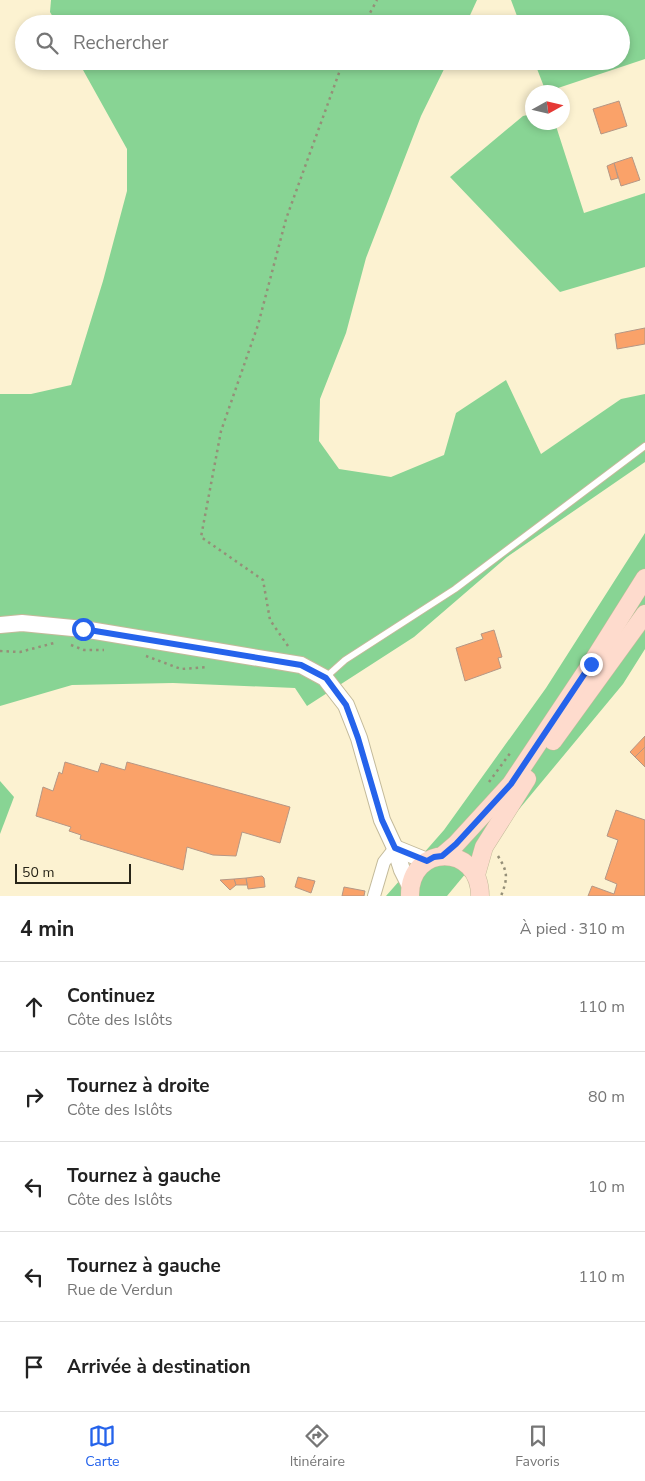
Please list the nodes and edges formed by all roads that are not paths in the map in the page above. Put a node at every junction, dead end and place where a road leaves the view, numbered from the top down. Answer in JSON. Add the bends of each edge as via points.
{"nodes":[{"id":1,"x":645,"y":446,"type":"edge"},
{"id":2,"x":645,"y":578,"type":"edge"},
{"id":3,"x":645,"y":614,"type":"edge"},
{"id":4,"x":0,"y":625,"type":"edge"},
{"id":5,"x":326,"y":678,"type":"junction"},
{"id":6,"x":395,"y":848,"type":"junction"},
{"id":7,"x":435,"y":858,"type":"junction"},
{"id":8,"x":476,"y":875,"type":"junction"},
{"id":9,"x":410,"y":891,"type":"edge"},
{"id":10,"x":374,"y":896,"type":"edge"},
{"id":11,"x":480,"y":896,"type":"edge"}],
"edges":[{"from":1,"to":5,"type":"lane","via":[[455,589],[345,660]]},
{"from":2,"to":7,"type":"main road","via":[[511,784],[456,844]]},
{"from":3,"to":8,"type":"main road","via":[[528,776],[484,846]]},
{"from":4,"to":5,"type":"street","via":[[22,623],[83,629],[301,665]]},
{"from":5,"to":6,"type":"street","via":[[346,705],[382,820]]},
{"from":6,"to":7,"type":"street"},
{"from":6,"to":9,"type":"street"},
{"from":6,"to":10,"type":"street","via":[[384,862]]},
{"from":7,"to":8,"type":"main road","via":[[452,856],[462,860]]},
{"from":7,"to":9,"type":"main road","via":[[419,867]]},
{"from":8,"to":11,"type":"main road"}]}
